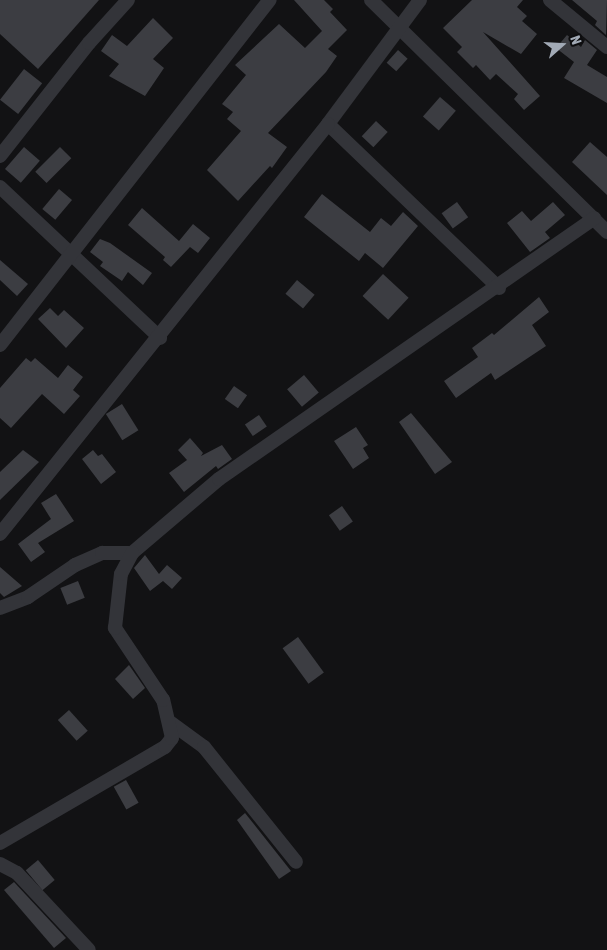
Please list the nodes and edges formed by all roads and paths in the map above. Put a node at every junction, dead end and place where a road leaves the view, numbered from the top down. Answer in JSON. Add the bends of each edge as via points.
{"nodes":[{"id":1,"x":128,"y":0,"type":"edge"},
{"id":2,"x":270,"y":0,"type":"edge"},
{"id":3,"x":371,"y":0,"type":"edge"},
{"id":4,"x":420,"y":0,"type":"edge"},
{"id":5,"x":550,"y":0,"type":"edge"},
{"id":6,"x":400,"y":27,"type":"junction"},
{"id":7,"x":607,"y":47,"type":"edge"},
{"id":8,"x":328,"y":124,"type":"junction"},
{"id":9,"x":0,"y":156,"type":"edge"},
{"id":10,"x":0,"y":188,"type":"edge"},
{"id":11,"x":594,"y":218,"type":"junction"},
{"id":12,"x":607,"y":232,"type":"edge"},
{"id":13,"x":72,"y":256,"type":"junction"},
{"id":14,"x":499,"y":288,"type":"junction"},
{"id":15,"x":160,"y":338,"type":"junction"},
{"id":16,"x":0,"y":345,"type":"edge"},
{"id":17,"x":0,"y":534,"type":"edge"},
{"id":18,"x":132,"y":553,"type":"junction"},
{"id":19,"x":0,"y":608,"type":"edge"},
{"id":20,"x":171,"y":723,"type":"junction"},
{"id":21,"x":0,"y":843,"type":"edge"},
{"id":22,"x":296,"y":862,"type":"dead end"},
{"id":23,"x":0,"y":864,"type":"edge"},
{"id":24,"x":89,"y":950,"type":"edge"}],
"edges":[{"from":1,"to":9,"type":"street","via":[[89,43]]},
{"from":2,"to":13,"type":"street"},
{"from":3,"to":6,"type":"street"},
{"from":4,"to":6,"type":"street"},
{"from":5,"to":7,"type":"street"},
{"from":6,"to":8,"type":"street"},
{"from":6,"to":11,"type":"street"},
{"from":8,"to":14,"type":"street"},
{"from":8,"to":15,"type":"street"},
{"from":10,"to":13,"type":"street"},
{"from":11,"to":12,"type":"street"},
{"from":11,"to":14,"type":"street"},
{"from":13,"to":15,"type":"street"},
{"from":13,"to":16,"type":"street"},
{"from":14,"to":18,"type":"street","via":[[219,479]]},
{"from":15,"to":17,"type":"street"},
{"from":18,"to":19,"type":"street","via":[[102,553],[75,566],[28,597]]},
{"from":18,"to":20,"type":"street","via":[[121,574],[115,628],[163,700]]},
{"from":20,"to":21,"type":"street","via":[[172,738],[166,747]]},
{"from":20,"to":22,"type":"street","via":[[204,747]]},
{"from":23,"to":24,"type":"street","via":[[17,873]]}]}
